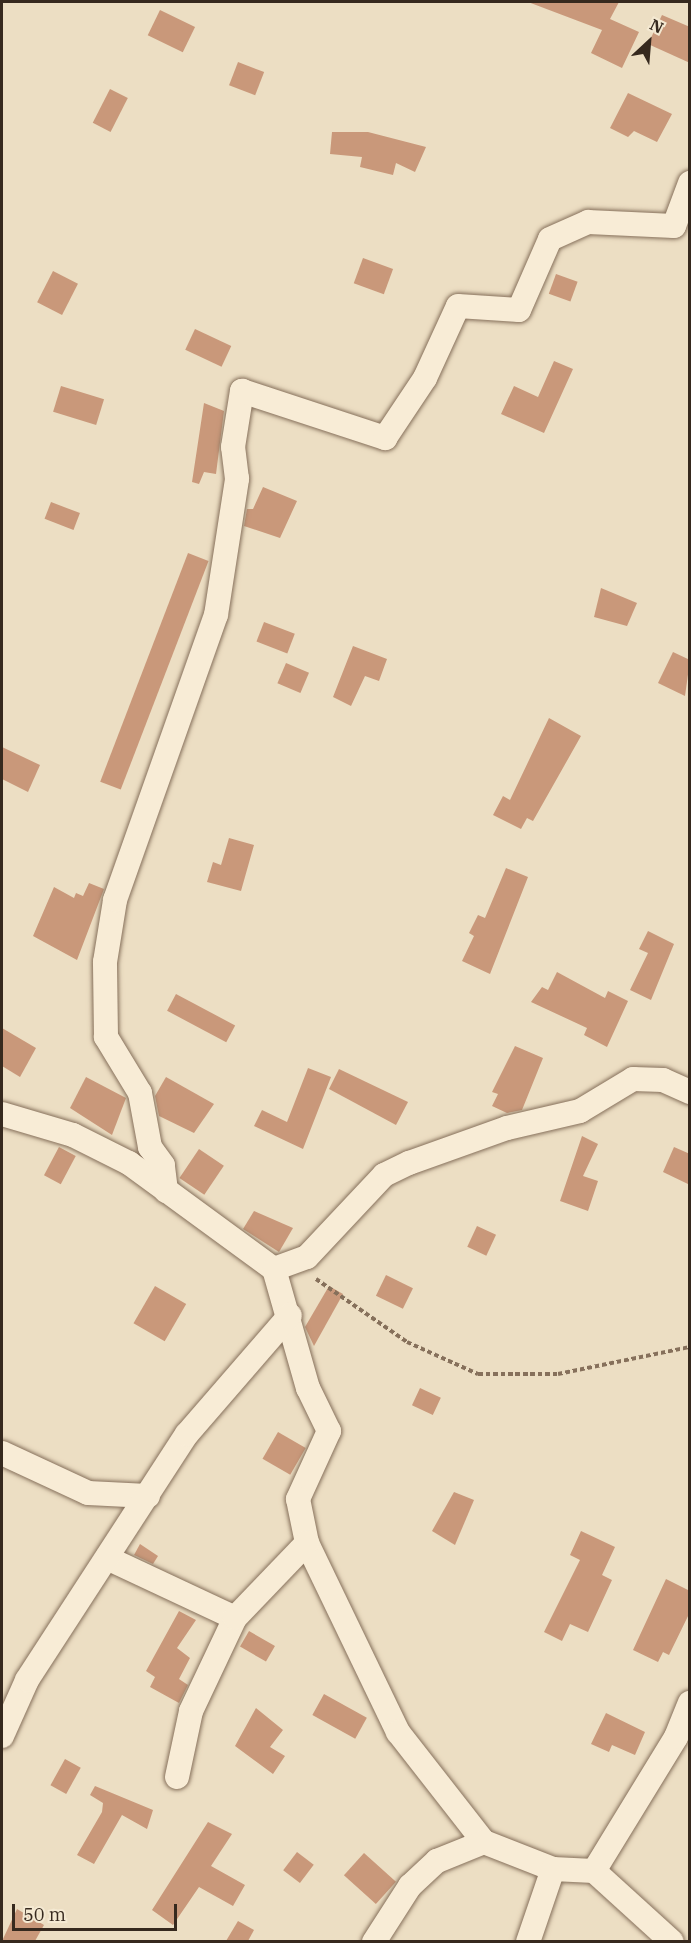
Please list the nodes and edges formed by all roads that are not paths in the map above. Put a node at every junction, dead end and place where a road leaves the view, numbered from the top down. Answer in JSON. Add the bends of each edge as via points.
{"nodes":[{"id":1,"x":690,"y":183,"type":"edge"},
{"id":2,"x":690,"y":1092,"type":"edge"},
{"id":3,"x":2,"y":1114,"type":"edge"},
{"id":4,"x":166,"y":1191,"type":"junction"},
{"id":5,"x":280,"y":1269,"type":"junction"},
{"id":6,"x":290,"y":1315,"type":"junction"},
{"id":7,"x":2,"y":1453,"type":"edge"},
{"id":8,"x":148,"y":1496,"type":"junction"},
{"id":9,"x":307,"y":1543,"type":"junction"},
{"id":10,"x":107,"y":1558,"type":"junction"},
{"id":11,"x":235,"y":1618,"type":"junction"},
{"id":12,"x":690,"y":1703,"type":"edge"},
{"id":13,"x":2,"y":1736,"type":"edge"},
{"id":14,"x":177,"y":1777,"type":"dead end"},
{"id":15,"x":484,"y":1842,"type":"junction"},
{"id":16,"x":553,"y":1869,"type":"junction"},
{"id":17,"x":594,"y":1871,"type":"junction"},
{"id":18,"x":374,"y":1941,"type":"edge"},
{"id":19,"x":528,"y":1941,"type":"edge"},
{"id":20,"x":672,"y":1941,"type":"edge"}],
"edges":[{"from":1,"to":4,"type":"street","via":[[674,225],[588,222],[550,239],[519,310],[458,306],[425,378],[385,438],[242,391],[233,447],[237,479],[216,615],[115,900],[105,962],[106,1037],[140,1093],[150,1147],[163,1165]]},
{"from":2,"to":5,"type":"street","via":[[663,1080],[633,1079],[580,1111],[492,1133],[409,1163],[384,1175],[323,1245]]},
{"from":3,"to":4,"type":"street","via":[[82,1139]]},
{"from":4,"to":5,"type":"street"},
{"from":5,"to":6,"type":"street"},
{"from":6,"to":8,"type":"street","via":[[215,1398]]},
{"from":6,"to":9,"type":"street","via":[[308,1388],[329,1431],[298,1499]]},
{"from":7,"to":8,"type":"street","via":[[88,1493]]},
{"from":8,"to":10,"type":"street"},
{"from":9,"to":11,"type":"street"},
{"from":9,"to":15,"type":"street","via":[[398,1732]]},
{"from":10,"to":11,"type":"street"},
{"from":10,"to":13,"type":"street","via":[[27,1680]]},
{"from":11,"to":14,"type":"street","via":[[191,1711]]},
{"from":12,"to":17,"type":"street","via":[[676,1737]]},
{"from":15,"to":16,"type":"street"},
{"from":15,"to":18,"type":"street","via":[[437,1861],[410,1886]]},
{"from":16,"to":17,"type":"street"},
{"from":16,"to":19,"type":"street"},
{"from":17,"to":20,"type":"street"}]}
